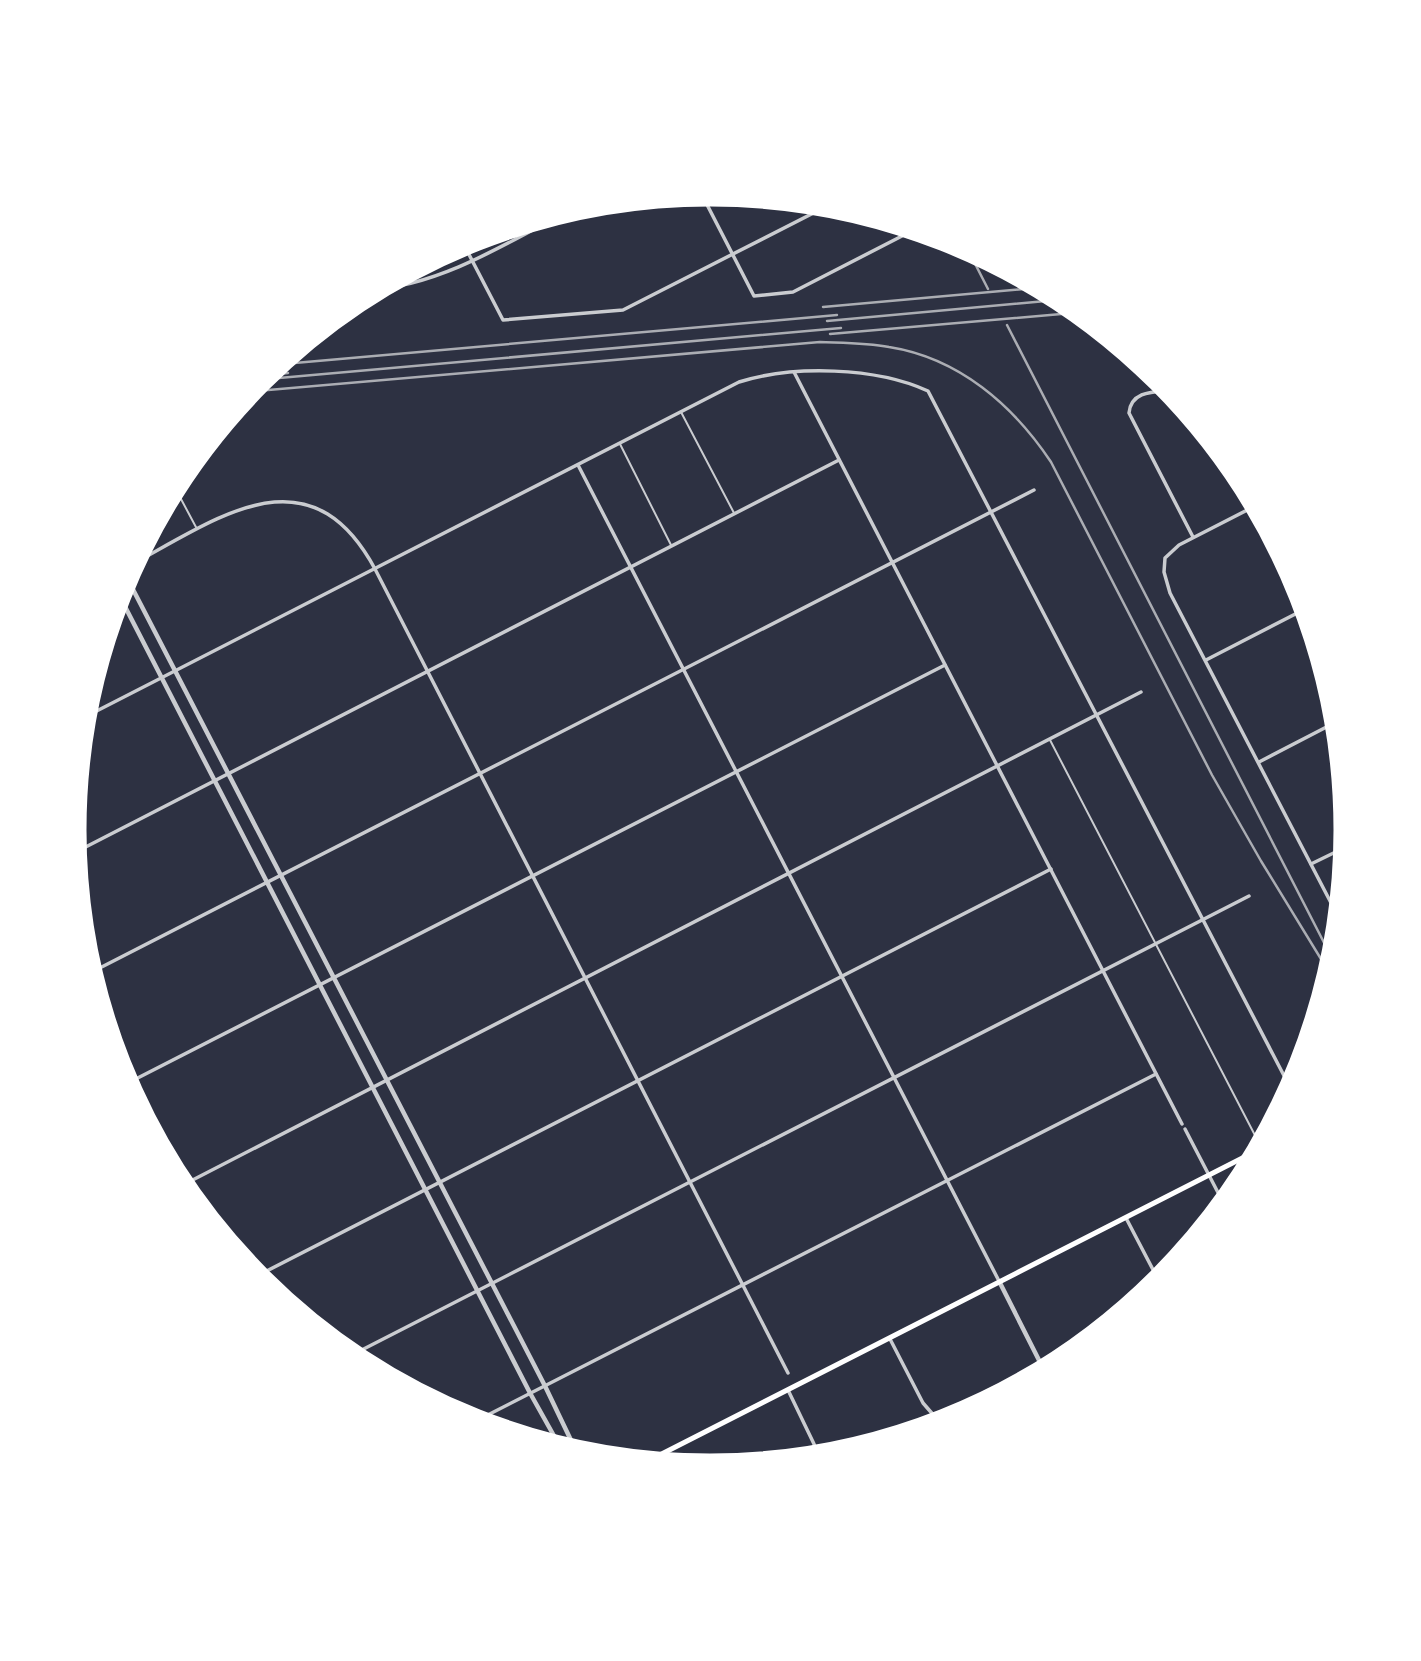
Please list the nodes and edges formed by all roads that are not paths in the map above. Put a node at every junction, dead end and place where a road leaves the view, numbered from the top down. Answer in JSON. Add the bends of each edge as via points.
{"nodes":[{"id":1,"x":706,"y":202,"type":"edge"},
{"id":2,"x":816,"y":212,"type":"edge"},
{"id":3,"x":533,"y":229,"type":"edge"},
{"id":4,"x":902,"y":233,"type":"edge"},
{"id":5,"x":467,"y":251,"type":"edge"},
{"id":6,"x":733,"y":254,"type":"junction"},
{"id":7,"x":472,"y":260,"type":"junction"},
{"id":8,"x":395,"y":287,"type":"edge"},
{"id":9,"x":794,"y":372,"type":"junction"},
{"id":10,"x":1160,"y":392,"type":"edge"},
{"id":11,"x":680,"y":411,"type":"junction"},
{"id":12,"x":620,"y":444,"type":"junction"},
{"id":13,"x":839,"y":460,"type":"junction"},
{"id":14,"x":578,"y":465,"type":"junction"},
{"id":15,"x":1034,"y":490,"type":"dead end"},
{"id":16,"x":179,"y":495,"type":"edge"},
{"id":17,"x":1250,"y":508,"type":"edge"},
{"id":18,"x":990,"y":513,"type":"junction"},
{"id":19,"x":734,"y":514,"type":"junction"},
{"id":20,"x":198,"y":530,"type":"junction"},
{"id":21,"x":1193,"y":537,"type":"junction"},
{"id":22,"x":671,"y":546,"type":"junction"},
{"id":23,"x":145,"y":558,"type":"edge"},
{"id":24,"x":893,"y":563,"type":"junction"},
{"id":25,"x":631,"y":567,"type":"junction"},
{"id":26,"x":374,"y":569,"type":"junction"},
{"id":27,"x":131,"y":587,"type":"edge"},
{"id":28,"x":125,"y":605,"type":"edge"},
{"id":29,"x":1299,"y":612,"type":"edge"},
{"id":30,"x":1206,"y":660,"type":"junction"},
{"id":31,"x":946,"y":665,"type":"junction"},
{"id":32,"x":684,"y":669,"type":"junction"},
{"id":33,"x":174,"y":671,"type":"junction"},
{"id":34,"x":428,"y":671,"type":"junction"},
{"id":35,"x":162,"y":677,"type":"junction"},
{"id":36,"x":1141,"y":692,"type":"dead end"},
{"id":37,"x":93,"y":713,"type":"edge"},
{"id":38,"x":1096,"y":715,"type":"junction"},
{"id":39,"x":1330,"y":725,"type":"edge"},
{"id":40,"x":1050,"y":739,"type":"junction"},
{"id":41,"x":1259,"y":762,"type":"junction"},
{"id":42,"x":998,"y":766,"type":"junction"},
{"id":43,"x":736,"y":772,"type":"junction"},
{"id":44,"x":480,"y":773,"type":"junction"},
{"id":45,"x":228,"y":774,"type":"junction"},
{"id":46,"x":215,"y":780,"type":"junction"},
{"id":47,"x":83,"y":848,"type":"edge"},
{"id":48,"x":1338,"y":851,"type":"edge"},
{"id":49,"x":1311,"y":864,"type":"junction"},
{"id":50,"x":1051,"y":869,"type":"junction"},
{"id":51,"x":789,"y":873,"type":"junction"},
{"id":52,"x":281,"y":875,"type":"junction"},
{"id":53,"x":533,"y":876,"type":"junction"},
{"id":54,"x":268,"y":882,"type":"junction"},
{"id":55,"x":1249,"y":896,"type":"dead end"},
{"id":56,"x":1334,"y":908,"type":"edge"},
{"id":57,"x":1202,"y":919,"type":"junction"},
{"id":58,"x":1156,"y":943,"type":"junction"},
{"id":59,"x":98,"y":969,"type":"edge"},
{"id":60,"x":1103,"y":970,"type":"junction"},
{"id":61,"x":842,"y":976,"type":"junction"},
{"id":62,"x":334,"y":978,"type":"junction"},
{"id":63,"x":585,"y":978,"type":"junction"},
{"id":64,"x":320,"y":985,"type":"junction"},
{"id":65,"x":1156,"y":1073,"type":"junction"},
{"id":66,"x":894,"y":1077,"type":"junction"},
{"id":67,"x":134,"y":1080,"type":"edge"},
{"id":68,"x":386,"y":1080,"type":"junction"},
{"id":69,"x":638,"y":1080,"type":"junction"},
{"id":70,"x":1287,"y":1081,"type":"edge"},
{"id":71,"x":373,"y":1087,"type":"junction"},
{"id":72,"x":1258,"y":1138,"type":"edge"},
{"id":73,"x":1249,"y":1154,"type":"edge"},
{"id":74,"x":1209,"y":1175,"type":"junction"},
{"id":75,"x":947,"y":1180,"type":"junction"},
{"id":76,"x":189,"y":1181,"type":"edge"},
{"id":77,"x":439,"y":1182,"type":"junction"},
{"id":78,"x":690,"y":1182,"type":"junction"},
{"id":79,"x":425,"y":1189,"type":"junction"},
{"id":80,"x":1220,"y":1197,"type":"edge"},
{"id":81,"x":1126,"y":1218,"type":"junction"},
{"id":82,"x":264,"y":1272,"type":"edge"},
{"id":83,"x":1155,"y":1275,"type":"edge"},
{"id":84,"x":492,"y":1283,"type":"junction"},
{"id":85,"x":1000,"y":1283,"type":"junction"},
{"id":86,"x":743,"y":1284,"type":"junction"},
{"id":87,"x":477,"y":1291,"type":"junction"},
{"id":88,"x":890,"y":1339,"type":"junction"},
{"id":89,"x":359,"y":1351,"type":"edge"},
{"id":90,"x":1041,"y":1365,"type":"edge"},
{"id":91,"x":788,"y":1373,"type":"dead end"},
{"id":92,"x":545,"y":1386,"type":"junction"},
{"id":93,"x":788,"y":1391,"type":"junction"},
{"id":94,"x":530,"y":1393,"type":"junction"},
{"id":95,"x":485,"y":1416,"type":"edge"},
{"id":96,"x":935,"y":1417,"type":"edge"},
{"id":97,"x":555,"y":1439,"type":"edge"},
{"id":98,"x":572,"y":1443,"type":"edge"},
{"id":99,"x":815,"y":1450,"type":"edge"},
{"id":100,"x":658,"y":1456,"type":"edge"}],
"edges":[{"from":1,"to":6,"type":"street"},
{"from":2,"to":6,"type":"street"},
{"from":3,"to":7,"type":"street"},
{"from":4,"to":6,"type":"street","via":[[793,292],[754,296]]},
{"from":5,"to":7,"type":"street"},
{"from":6,"to":7,"type":"street","via":[[623,310],[503,320]]},
{"from":7,"to":8,"type":"street"},
{"from":9,"to":11,"type":"street","via":[[753,377]]},
{"from":9,"to":13,"type":"street"},
{"from":9,"to":18,"type":"street","via":[[862,374],[928,391]]},
{"from":10,"to":21,"type":"street","via":[[1133,401],[1130,417]]},
{"from":11,"to":12,"type":"street"},
{"from":11,"to":19,"type":"lane"},
{"from":12,"to":14,"type":"street"},
{"from":12,"to":22,"type":"lane"},
{"from":13,"to":19,"type":"street"},
{"from":13,"to":24,"type":"street"},
{"from":14,"to":25,"type":"street"},
{"from":14,"to":26,"type":"street"},
{"from":15,"to":18,"type":"street"},
{"from":16,"to":20,"type":"lane"},
{"from":17,"to":21,"type":"street"},
{"from":18,"to":24,"type":"street"},
{"from":18,"to":38,"type":"street"},
{"from":19,"to":22,"type":"street"},
{"from":20,"to":23,"type":"street"},
{"from":20,"to":26,"type":"street","via":[[241,508],[295,502],[341,524]]},
{"from":21,"to":30,"type":"street","via":[[1168,553],[1163,563],[1170,593]]},
{"from":22,"to":25,"type":"street"},
{"from":24,"to":31,"type":"street"},
{"from":24,"to":32,"type":"street"},
{"from":25,"to":32,"type":"street"},
{"from":25,"to":34,"type":"street"},
{"from":26,"to":33,"type":"street"},
{"from":26,"to":34,"type":"street"},
{"from":27,"to":33,"type":"street"},
{"from":28,"to":35,"type":"street"},
{"from":29,"to":30,"type":"street"},
{"from":30,"to":41,"type":"street"},
{"from":31,"to":42,"type":"street"},
{"from":31,"to":43,"type":"street"},
{"from":32,"to":43,"type":"street"},
{"from":32,"to":44,"type":"street"},
{"from":33,"to":35,"type":"street"},
{"from":33,"to":45,"type":"street"},
{"from":34,"to":44,"type":"street"},
{"from":34,"to":45,"type":"street"},
{"from":35,"to":37,"type":"street"},
{"from":35,"to":46,"type":"street"},
{"from":36,"to":38,"type":"street"},
{"from":38,"to":40,"type":"street"},
{"from":38,"to":57,"type":"street"},
{"from":39,"to":41,"type":"street"},
{"from":40,"to":42,"type":"street"},
{"from":40,"to":58,"type":"lane"},
{"from":41,"to":49,"type":"street"},
{"from":42,"to":50,"type":"street"},
{"from":42,"to":51,"type":"street"},
{"from":43,"to":51,"type":"street"},
{"from":43,"to":53,"type":"street"},
{"from":44,"to":52,"type":"street"},
{"from":44,"to":53,"type":"street"},
{"from":45,"to":46,"type":"street"},
{"from":45,"to":52,"type":"street"},
{"from":46,"to":47,"type":"street"},
{"from":46,"to":54,"type":"street"},
{"from":48,"to":49,"type":"street"},
{"from":49,"to":56,"type":"street"},
{"from":50,"to":60,"type":"street"},
{"from":50,"to":61,"type":"street"},
{"from":51,"to":61,"type":"street"},
{"from":51,"to":63,"type":"street"},
{"from":52,"to":54,"type":"street"},
{"from":52,"to":62,"type":"street"},
{"from":53,"to":62,"type":"street"},
{"from":53,"to":63,"type":"street"},
{"from":54,"to":59,"type":"street"},
{"from":54,"to":64,"type":"street"},
{"from":55,"to":57,"type":"street"},
{"from":57,"to":58,"type":"street"},
{"from":57,"to":70,"type":"street"},
{"from":58,"to":60,"type":"street"},
{"from":58,"to":72,"type":"lane"},
{"from":60,"to":65,"type":"street"},
{"from":60,"to":66,"type":"street"},
{"from":61,"to":66,"type":"street"},
{"from":61,"to":69,"type":"street"},
{"from":62,"to":64,"type":"street"},
{"from":62,"to":68,"type":"street"},
{"from":63,"to":68,"type":"street"},
{"from":63,"to":69,"type":"street"},
{"from":64,"to":67,"type":"street"},
{"from":64,"to":71,"type":"street"},
{"from":65,"to":74,"type":"street"},
{"from":65,"to":75,"type":"street"},
{"from":66,"to":75,"type":"street"},
{"from":66,"to":78,"type":"street"},
{"from":68,"to":71,"type":"street"},
{"from":68,"to":77,"type":"street"},
{"from":69,"to":77,"type":"street"},
{"from":69,"to":78,"type":"street"},
{"from":71,"to":76,"type":"street"},
{"from":71,"to":79,"type":"street"},
{"from":73,"to":74,"type":"main road"},
{"from":74,"to":80,"type":"street"},
{"from":74,"to":81,"type":"main road"},
{"from":75,"to":85,"type":"street"},
{"from":75,"to":86,"type":"street"},
{"from":77,"to":79,"type":"street"},
{"from":77,"to":84,"type":"street"},
{"from":78,"to":84,"type":"street"},
{"from":78,"to":86,"type":"street"},
{"from":79,"to":82,"type":"street"},
{"from":79,"to":87,"type":"street"},
{"from":81,"to":83,"type":"street"},
{"from":81,"to":85,"type":"main road"},
{"from":84,"to":87,"type":"street"},
{"from":84,"to":92,"type":"street"},
{"from":85,"to":88,"type":"main road"},
{"from":85,"to":90,"type":"street"},
{"from":86,"to":91,"type":"street"},
{"from":86,"to":92,"type":"street"},
{"from":87,"to":89,"type":"street"},
{"from":87,"to":94,"type":"street"},
{"from":88,"to":93,"type":"main road"},
{"from":88,"to":96,"type":"street","via":[[923,1404]]},
{"from":92,"to":94,"type":"street"},
{"from":92,"to":98,"type":"street"},
{"from":93,"to":99,"type":"street"},
{"from":93,"to":100,"type":"main road"},
{"from":94,"to":95,"type":"street"},
{"from":94,"to":97,"type":"street"}]}
